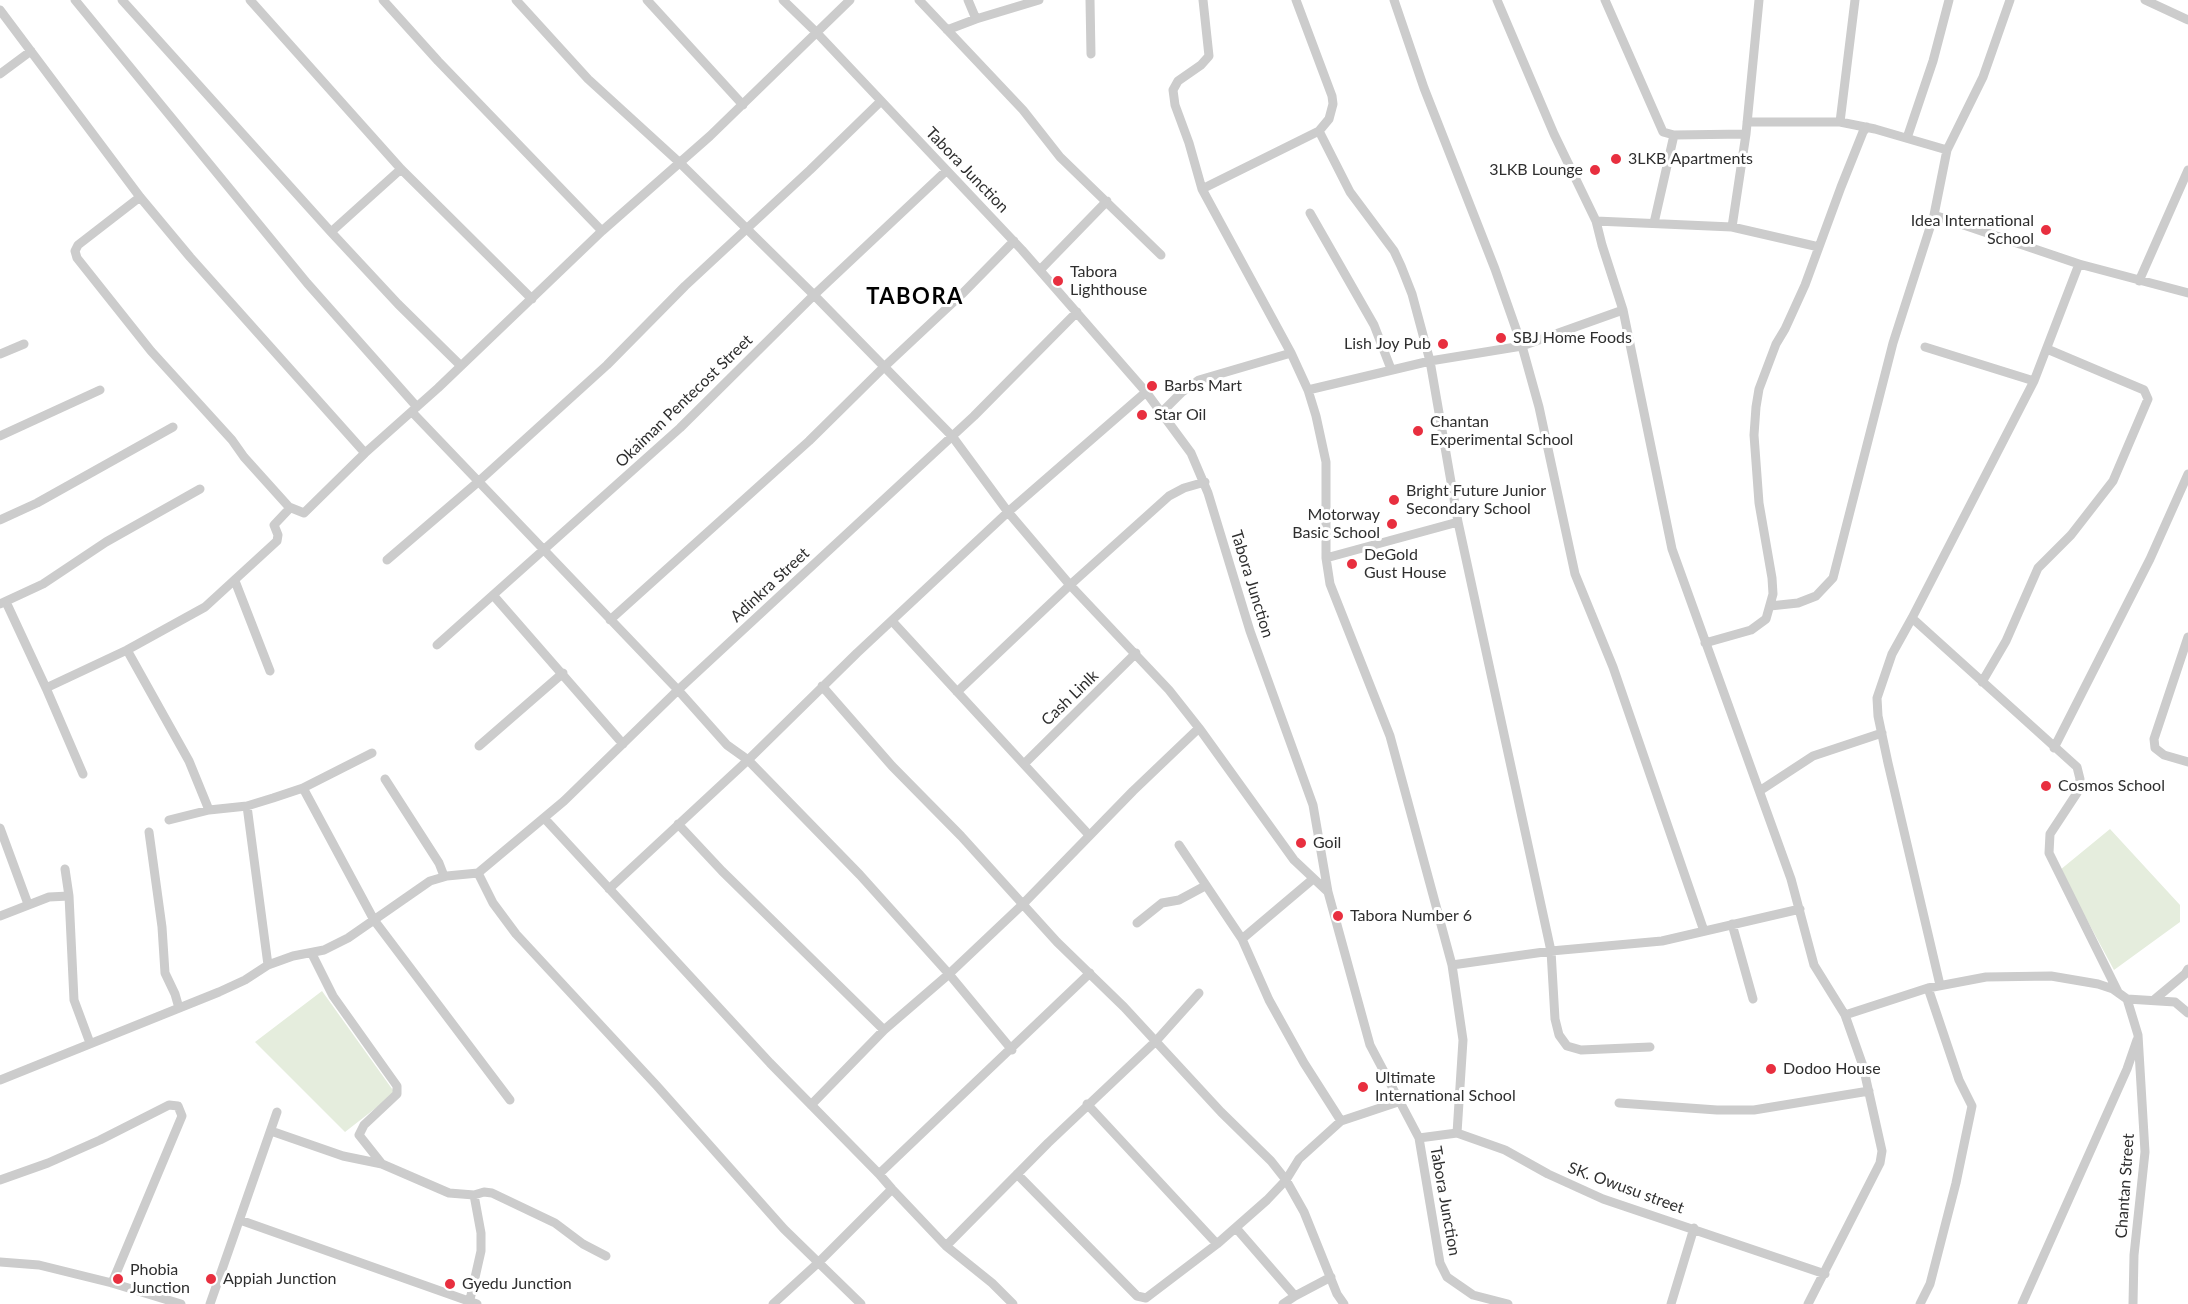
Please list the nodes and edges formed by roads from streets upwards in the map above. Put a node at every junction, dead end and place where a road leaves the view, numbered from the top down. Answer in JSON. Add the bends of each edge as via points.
{"nodes":[{"id":1,"x":75,"y":0,"type":"edge"},
{"id":2,"x":122,"y":0,"type":"edge"},
{"id":3,"x":250,"y":0,"type":"edge"},
{"id":4,"x":383,"y":0,"type":"edge"},
{"id":5,"x":516,"y":0,"type":"edge"},
{"id":6,"x":647,"y":0,"type":"edge"},
{"id":7,"x":783,"y":0,"type":"edge"},
{"id":8,"x":850,"y":0,"type":"edge"},
{"id":9,"x":919,"y":0,"type":"edge"},
{"id":10,"x":968,"y":0,"type":"edge"},
{"id":11,"x":1039,"y":0,"type":"edge"},
{"id":12,"x":1090,"y":0,"type":"edge"},
{"id":13,"x":1203,"y":0,"type":"edge"},
{"id":14,"x":1296,"y":0,"type":"edge"},
{"id":15,"x":1394,"y":0,"type":"edge"},
{"id":16,"x":1497,"y":0,"type":"edge"},
{"id":17,"x":1605,"y":0,"type":"edge"},
{"id":18,"x":1759,"y":0,"type":"edge"},
{"id":19,"x":1855,"y":0,"type":"edge"},
{"id":20,"x":1949,"y":0,"type":"edge"},
{"id":21,"x":2010,"y":0,"type":"edge"},
{"id":22,"x":2145,"y":0,"type":"edge"},
{"id":23,"x":2164,"y":4,"type":"edge"},
{"id":24,"x":0,"y":10,"type":"edge"},
{"id":25,"x":976,"y":19,"type":"junction"},
{"id":26,"x":2188,"y":20,"type":"edge"},
{"id":27,"x":947,"y":30,"type":"junction"},
{"id":28,"x":817,"y":33,"type":"junction"},
{"id":29,"x":31,"y":51,"type":"junction"},
{"id":30,"x":1091,"y":54,"type":"dead end"},
{"id":31,"x":0,"y":74,"type":"edge"},
{"id":32,"x":881,"y":101,"type":"junction"},
{"id":33,"x":743,"y":105,"type":"junction"},
{"id":34,"x":1747,"y":122,"type":"junction"},
{"id":35,"x":1840,"y":122,"type":"junction"},
{"id":36,"x":1867,"y":127,"type":"junction"},
{"id":37,"x":1319,"y":131,"type":"junction"},
{"id":38,"x":1746,"y":134,"type":"junction"},
{"id":39,"x":1674,"y":135,"type":"junction"},
{"id":40,"x":1906,"y":138,"type":"junction"},
{"id":41,"x":1947,"y":150,"type":"junction"},
{"id":42,"x":681,"y":163,"type":"junction"},
{"id":43,"x":401,"y":169,"type":"junction"},
{"id":44,"x":2188,"y":170,"type":"edge"},
{"id":45,"x":946,"y":171,"type":"junction"},
{"id":46,"x":1202,"y":189,"type":"junction"},
{"id":47,"x":140,"y":197,"type":"junction"},
{"id":48,"x":1107,"y":201,"type":"junction"},
{"id":49,"x":1310,"y":213,"type":"dead end"},
{"id":50,"x":1934,"y":215,"type":"junction"},
{"id":51,"x":1596,"y":221,"type":"junction"},
{"id":52,"x":1654,"y":223,"type":"junction"},
{"id":53,"x":1732,"y":227,"type":"junction"},
{"id":54,"x":747,"y":229,"type":"junction"},
{"id":55,"x":602,"y":231,"type":"junction"},
{"id":56,"x":331,"y":232,"type":"junction"},
{"id":57,"x":1014,"y":241,"type":"junction"},
{"id":58,"x":1820,"y":247,"type":"junction"},
{"id":59,"x":1161,"y":255,"type":"dead end"},
{"id":60,"x":2079,"y":264,"type":"junction"},
{"id":61,"x":1040,"y":270,"type":"junction"},
{"id":62,"x":2139,"y":281,"type":"junction"},
{"id":63,"x":2188,"y":293,"type":"edge"},
{"id":64,"x":814,"y":295,"type":"junction"},
{"id":65,"x":532,"y":299,"type":"junction"},
{"id":66,"x":1623,"y":310,"type":"junction"},
{"id":67,"x":1077,"y":312,"type":"junction"},
{"id":68,"x":24,"y":344,"type":"dead end"},
{"id":69,"x":1522,"y":346,"type":"junction"},
{"id":70,"x":1925,"y":347,"type":"dead end"},
{"id":71,"x":2047,"y":349,"type":"junction"},
{"id":72,"x":1291,"y":353,"type":"junction"},
{"id":73,"x":0,"y":354,"type":"edge"},
{"id":74,"x":1430,"y":361,"type":"junction"},
{"id":75,"x":461,"y":366,"type":"junction"},
{"id":76,"x":884,"y":367,"type":"junction"},
{"id":77,"x":1390,"y":369,"type":"junction"},
{"id":78,"x":2034,"y":381,"type":"junction"},
{"id":79,"x":100,"y":390,"type":"dead end"},
{"id":80,"x":1308,"y":390,"type":"junction"},
{"id":81,"x":1146,"y":392,"type":"junction"},
{"id":82,"x":414,"y":410,"type":"junction"},
{"id":83,"x":1162,"y":412,"type":"junction"},
{"id":84,"x":173,"y":427,"type":"dead end"},
{"id":85,"x":0,"y":436,"type":"edge"},
{"id":86,"x":951,"y":436,"type":"junction"},
{"id":87,"x":365,"y":453,"type":"junction"},
{"id":88,"x":2188,"y":474,"type":"edge"},
{"id":89,"x":478,"y":482,"type":"junction"},
{"id":90,"x":1204,"y":482,"type":"junction"},
{"id":91,"x":200,"y":489,"type":"dead end"},
{"id":92,"x":289,"y":510,"type":"junction"},
{"id":93,"x":1008,"y":512,"type":"junction"},
{"id":94,"x":0,"y":520,"type":"edge"},
{"id":95,"x":1458,"y":522,"type":"junction"},
{"id":96,"x":544,"y":550,"type":"junction"},
{"id":97,"x":1326,"y":558,"type":"junction"},
{"id":98,"x":387,"y":560,"type":"dead end"},
{"id":99,"x":236,"y":581,"type":"junction"},
{"id":100,"x":1070,"y":585,"type":"junction"},
{"id":101,"x":493,"y":596,"type":"junction"},
{"id":102,"x":3,"y":603,"type":"edge"},
{"id":103,"x":1770,"y":606,"type":"junction"},
{"id":104,"x":1912,"y":618,"type":"junction"},
{"id":105,"x":610,"y":620,"type":"junction"},
{"id":106,"x":892,"y":621,"type":"junction"},
{"id":107,"x":2188,"y":637,"type":"edge"},
{"id":108,"x":1705,"y":643,"type":"junction"},
{"id":109,"x":437,"y":645,"type":"dead end"},
{"id":110,"x":127,"y":650,"type":"junction"},
{"id":111,"x":1136,"y":653,"type":"junction"},
{"id":112,"x":270,"y":670,"type":"dead end"},
{"id":113,"x":563,"y":673,"type":"junction"},
{"id":114,"x":1982,"y":682,"type":"junction"},
{"id":115,"x":822,"y":686,"type":"junction"},
{"id":116,"x":46,"y":688,"type":"junction"},
{"id":117,"x":678,"y":690,"type":"junction"},
{"id":118,"x":957,"y":692,"type":"junction"},
{"id":119,"x":1199,"y":728,"type":"junction"},
{"id":120,"x":1882,"y":733,"type":"junction"},
{"id":121,"x":623,"y":744,"type":"junction"},
{"id":122,"x":479,"y":746,"type":"dead end"},
{"id":123,"x":2055,"y":747,"type":"junction"},
{"id":124,"x":372,"y":753,"type":"dead end"},
{"id":125,"x":748,"y":760,"type":"junction"},
{"id":126,"x":2188,"y":762,"type":"edge"},
{"id":127,"x":1024,"y":764,"type":"junction"},
{"id":128,"x":83,"y":774,"type":"dead end"},
{"id":129,"x":385,"y":779,"type":"dead end"},
{"id":130,"x":303,"y":788,"type":"junction"},
{"id":131,"x":1761,"y":790,"type":"junction"},
{"id":132,"x":247,"y":806,"type":"junction"},
{"id":133,"x":209,"y":810,"type":"junction"},
{"id":134,"x":545,"y":819,"type":"junction"},
{"id":135,"x":169,"y":820,"type":"dead end"},
{"id":136,"x":678,"y":824,"type":"junction"},
{"id":137,"x":0,"y":828,"type":"edge"},
{"id":138,"x":149,"y":832,"type":"dead end"},
{"id":139,"x":1089,"y":835,"type":"junction"},
{"id":140,"x":1179,"y":845,"type":"dead end"},
{"id":141,"x":65,"y":869,"type":"dead end"},
{"id":142,"x":478,"y":873,"type":"junction"},
{"id":143,"x":446,"y":876,"type":"junction"},
{"id":144,"x":1313,"y":879,"type":"junction"},
{"id":145,"x":1205,"y":886,"type":"junction"},
{"id":146,"x":609,"y":889,"type":"junction"},
{"id":147,"x":1328,"y":892,"type":"junction"},
{"id":148,"x":69,"y":896,"type":"junction"},
{"id":149,"x":28,"y":904,"type":"junction"},
{"id":150,"x":1022,"y":905,"type":"junction"},
{"id":151,"x":1800,"y":909,"type":"junction"},
{"id":152,"x":0,"y":916,"type":"edge"},
{"id":153,"x":374,"y":920,"type":"junction"},
{"id":154,"x":1137,"y":923,"type":"dead end"},
{"id":155,"x":1732,"y":924,"type":"junction"},
{"id":156,"x":1704,"y":931,"type":"junction"},
{"id":157,"x":1242,"y":939,"type":"junction"},
{"id":158,"x":1551,"y":951,"type":"junction"},
{"id":159,"x":312,"y":954,"type":"junction"},
{"id":160,"x":268,"y":965,"type":"junction"},
{"id":161,"x":1452,"y":965,"type":"junction"},
{"id":162,"x":2188,"y":969,"type":"edge"},
{"id":163,"x":949,"y":974,"type":"junction"},
{"id":164,"x":1090,"y":974,"type":"junction"},
{"id":165,"x":1940,"y":985,"type":"junction"},
{"id":166,"x":1928,"y":987,"type":"junction"},
{"id":167,"x":1198,"y":993,"type":"dead end"},
{"id":168,"x":2123,"y":996,"type":"junction"},
{"id":169,"x":1753,"y":999,"type":"dead end"},
{"id":170,"x":2155,"y":999,"type":"junction"},
{"id":171,"x":179,"y":1008,"type":"junction"},
{"id":172,"x":2188,"y":1013,"type":"edge"},
{"id":173,"x":1845,"y":1015,"type":"junction"},
{"id":174,"x":884,"y":1030,"type":"junction"},
{"id":175,"x":2138,"y":1035,"type":"junction"},
{"id":176,"x":1156,"y":1041,"type":"junction"},
{"id":177,"x":90,"y":1043,"type":"junction"},
{"id":178,"x":1650,"y":1047,"type":"dead end"},
{"id":179,"x":1012,"y":1050,"type":"junction"},
{"id":180,"x":0,"y":1080,"type":"edge"},
{"id":181,"x":1869,"y":1091,"type":"junction"},
{"id":182,"x":510,"y":1100,"type":"dead end"},
{"id":183,"x":1401,"y":1101,"type":"junction"},
{"id":184,"x":1619,"y":1103,"type":"dead end"},
{"id":185,"x":1088,"y":1104,"type":"junction"},
{"id":186,"x":812,"y":1105,"type":"junction"},
{"id":187,"x":277,"y":1112,"type":"dead end"},
{"id":188,"x":1341,"y":1121,"type":"junction"},
{"id":189,"x":271,"y":1131,"type":"junction"},
{"id":190,"x":1457,"y":1133,"type":"junction"},
{"id":191,"x":1419,"y":1137,"type":"junction"},
{"id":192,"x":382,"y":1164,"type":"junction"},
{"id":193,"x":879,"y":1174,"type":"junction"},
{"id":194,"x":1017,"y":1174,"type":"junction"},
{"id":195,"x":0,"y":1180,"type":"edge"},
{"id":196,"x":1286,"y":1180,"type":"junction"},
{"id":197,"x":892,"y":1189,"type":"junction"},
{"id":198,"x":474,"y":1195,"type":"junction"},
{"id":199,"x":240,"y":1220,"type":"junction"},
{"id":200,"x":1236,"y":1228,"type":"junction"},
{"id":201,"x":1694,"y":1228,"type":"junction"},
{"id":202,"x":1217,"y":1244,"type":"junction"},
{"id":203,"x":946,"y":1246,"type":"junction"},
{"id":204,"x":606,"y":1256,"type":"dead end"},
{"id":205,"x":0,"y":1262,"type":"edge"},
{"id":206,"x":819,"y":1262,"type":"junction"},
{"id":207,"x":1824,"y":1274,"type":"junction"},
{"id":208,"x":1331,"y":1277,"type":"junction"},
{"id":209,"x":112,"y":1283,"type":"junction"},
{"id":210,"x":1294,"y":1296,"type":"junction"},
{"id":211,"x":1473,"y":1298,"type":"edge"},
{"id":212,"x":158,"y":1301,"type":"edge"},
{"id":213,"x":472,"y":1303,"type":"edge"},
{"id":214,"x":182,"y":1304,"type":"edge"},
{"id":215,"x":210,"y":1304,"type":"edge"},
{"id":216,"x":773,"y":1304,"type":"edge"},
{"id":217,"x":861,"y":1304,"type":"edge"},
{"id":218,"x":1013,"y":1304,"type":"edge"},
{"id":219,"x":1283,"y":1304,"type":"edge"},
{"id":220,"x":1344,"y":1304,"type":"edge"},
{"id":221,"x":1508,"y":1304,"type":"edge"},
{"id":222,"x":1671,"y":1304,"type":"edge"},
{"id":223,"x":1808,"y":1304,"type":"edge"},
{"id":224,"x":1920,"y":1304,"type":"edge"},
{"id":225,"x":2022,"y":1304,"type":"edge"},
{"id":226,"x":2133,"y":1304,"type":"edge"}],
"edges":[{"from":1,"to":82,"type":"street"},
{"from":2,"to":56,"type":"street"},
{"from":3,"to":43,"type":"street"},
{"from":4,"to":55,"type":"street"},
{"from":5,"to":42,"type":"street","via":[[588,79]]},
{"from":6,"to":33,"type":"street"},
{"from":7,"to":28,"type":"street","name":"Tabora Junction"},
{"from":8,"to":28,"type":"street"},
{"from":9,"to":27,"type":"street"},
{"from":10,"to":25,"type":"street"},
{"from":11,"to":25,"type":"street"},
{"from":12,"to":30,"type":"street"},
{"from":13,"to":46,"type":"street","via":[[1209,56],[1178,81],[1173,90]]},
{"from":14,"to":37,"type":"street","via":[[1332,96],[1329,119]]},
{"from":15,"to":69,"type":"street"},
{"from":16,"to":51,"type":"street"},
{"from":17,"to":39,"type":"street","via":[[1660,128]]},
{"from":18,"to":34,"type":"street"},
{"from":19,"to":35,"type":"street"},
{"from":20,"to":40,"type":"street"},
{"from":21,"to":41,"type":"street","via":[[1983,77]]},
{"from":22,"to":23,"type":"street"},
{"from":23,"to":26,"type":"street"},
{"from":24,"to":29,"type":"street"},
{"from":25,"to":27,"type":"street"},
{"from":27,"to":48,"type":"street","via":[[1023,110],[1059,157]]},
{"from":28,"to":32,"type":"street","name":"Tabora Junction"},
{"from":28,"to":33,"type":"street"},
{"from":29,"to":31,"type":"street"},
{"from":29,"to":47,"type":"street"},
{"from":32,"to":45,"type":"street","name":"Tabora Junction"},
{"from":32,"to":54,"type":"street"},
{"from":33,"to":42,"type":"street"},
{"from":34,"to":35,"type":"street"},
{"from":34,"to":38,"type":"street"},
{"from":35,"to":36,"type":"street"},
{"from":36,"to":40,"type":"street"},
{"from":36,"to":58,"type":"street"},
{"from":37,"to":46,"type":"street"},
{"from":37,"to":74,"type":"street","via":[[1350,192],[1398,259]]},
{"from":38,"to":39,"type":"street"},
{"from":38,"to":53,"type":"street"},
{"from":39,"to":52,"type":"street"},
{"from":40,"to":41,"type":"street"},
{"from":41,"to":50,"type":"street"},
{"from":42,"to":54,"type":"street"},
{"from":42,"to":55,"type":"street"},
{"from":43,"to":56,"type":"street"},
{"from":43,"to":65,"type":"street"},
{"from":44,"to":62,"type":"street"},
{"from":45,"to":57,"type":"street","name":"Tabora Junction"},
{"from":45,"to":64,"type":"street","name":"Okaiman Pentecost Street"},
{"from":46,"to":72,"type":"street"},
{"from":47,"to":87,"type":"street"},
{"from":47,"to":92,"type":"street","via":[[78,245],[77,258],[158,359]]},
{"from":48,"to":59,"type":"street"},
{"from":48,"to":61,"type":"street"},
{"from":49,"to":77,"type":"street","via":[[1374,325]]},
{"from":50,"to":60,"type":"street"},
{"from":50,"to":103,"type":"street","via":[[1893,343],[1833,578],[1816,596],[1798,603]]},
{"from":51,"to":52,"type":"street"},
{"from":51,"to":66,"type":"street"},
{"from":52,"to":53,"type":"street"},
{"from":53,"to":58,"type":"street"},
{"from":54,"to":64,"type":"street"},
{"from":54,"to":89,"type":"street","via":[[607,365]]},
{"from":55,"to":65,"type":"street"},
{"from":56,"to":75,"type":"street"},
{"from":57,"to":61,"type":"street","name":"Tabora Junction"},
{"from":57,"to":76,"type":"street"},
{"from":58,"to":103,"type":"street","via":[[1765,370],[1756,408],[1759,503],[1772,578]]},
{"from":60,"to":62,"type":"street"},
{"from":60,"to":71,"type":"street"},
{"from":61,"to":67,"type":"street","name":"Tabora Junction"},
{"from":62,"to":63,"type":"street"},
{"from":64,"to":76,"type":"street"},
{"from":64,"to":96,"type":"street","name":"Okaiman Pentecost Street","via":[[680,428]]},
{"from":65,"to":75,"type":"street"},
{"from":66,"to":69,"type":"street"},
{"from":66,"to":108,"type":"street","via":[[1672,549]]},
{"from":67,"to":81,"type":"street","name":"Tabora Junction"},
{"from":67,"to":86,"type":"street","name":"Adinkra Street"},
{"from":68,"to":73,"type":"street"},
{"from":69,"to":74,"type":"street"},
{"from":69,"to":156,"type":"street","via":[[1575,574],[1613,667]]},
{"from":70,"to":78,"type":"street"},
{"from":71,"to":78,"type":"street"},
{"from":71,"to":114,"type":"street","via":[[2144,390],[2148,399],[2113,481],[2071,535],[2038,568],[2006,641]]},
{"from":72,"to":80,"type":"street"},
{"from":72,"to":83,"type":"street","via":[[1199,380]]},
{"from":74,"to":77,"type":"street"},
{"from":74,"to":95,"type":"street"},
{"from":75,"to":82,"type":"street"},
{"from":76,"to":86,"type":"street"},
{"from":76,"to":105,"type":"street"},
{"from":77,"to":80,"type":"street"},
{"from":78,"to":104,"type":"street"},
{"from":79,"to":85,"type":"street"},
{"from":80,"to":97,"type":"street","via":[[1326,462]]},
{"from":81,"to":83,"type":"street","name":"Tabora Junction"},
{"from":81,"to":93,"type":"street"},
{"from":82,"to":87,"type":"street"},
{"from":82,"to":89,"type":"street"},
{"from":83,"to":90,"type":"street","name":"Tabora Junction","via":[[1191,453]]},
{"from":84,"to":94,"type":"street"},
{"from":86,"to":93,"type":"street"},
{"from":86,"to":117,"type":"street","name":"Adinkra Street"},
{"from":87,"to":92,"type":"street","via":[[304,513]]},
{"from":88,"to":123,"type":"street","via":[[2150,559]]},
{"from":89,"to":96,"type":"street"},
{"from":89,"to":98,"type":"street"},
{"from":90,"to":100,"type":"street","via":[[1169,496]]},
{"from":90,"to":147,"type":"street","name":"Tabora Junction","via":[[1250,631],[1313,805]]},
{"from":91,"to":102,"type":"street","via":[[106,542],[43,584]]},
{"from":92,"to":99,"type":"street","via":[[274,525],[277,541]]},
{"from":93,"to":100,"type":"street"},
{"from":93,"to":106,"type":"street"},
{"from":95,"to":97,"type":"street"},
{"from":95,"to":158,"type":"street"},
{"from":96,"to":101,"type":"street","name":"Okaiman Pentecost Street"},
{"from":96,"to":105,"type":"street"},
{"from":97,"to":161,"type":"street","via":[[1330,584],[1390,736]]},
{"from":99,"to":110,"type":"street","via":[[205,607]]},
{"from":99,"to":112,"type":"street"},
{"from":100,"to":111,"type":"street"},
{"from":100,"to":118,"type":"street"},
{"from":101,"to":109,"type":"street","name":"Okaiman Pentecost Street"},
{"from":101,"to":113,"type":"street"},
{"from":102,"to":116,"type":"street"},
{"from":103,"to":108,"type":"street","via":[[1766,619],[1751,630]]},
{"from":104,"to":114,"type":"street","name":"Chantan Street"},
{"from":104,"to":120,"type":"street","via":[[1892,654],[1877,698]]},
{"from":105,"to":117,"type":"street"},
{"from":106,"to":115,"type":"street"},
{"from":106,"to":118,"type":"street"},
{"from":107,"to":126,"type":"street","via":[[2154,739],[2155,748],[2164,755]]},
{"from":108,"to":131,"type":"street"},
{"from":110,"to":116,"type":"street"},
{"from":110,"to":133,"type":"street","via":[[189,761]]},
{"from":111,"to":119,"type":"street"},
{"from":111,"to":127,"type":"street","name":"Cash Linlk"},
{"from":113,"to":121,"type":"street"},
{"from":113,"to":122,"type":"street"},
{"from":114,"to":123,"type":"street","name":"Chantan Street"},
{"from":115,"to":125,"type":"street"},
{"from":115,"to":150,"type":"street"},
{"from":116,"to":128,"type":"street"},
{"from":117,"to":121,"type":"street","name":"Adinkra Street"},
{"from":117,"to":125,"type":"street","via":[[727,745]]},
{"from":118,"to":127,"type":"street"},
{"from":119,"to":139,"type":"street"},
{"from":119,"to":144,"type":"street","via":[[1294,860]]},
{"from":120,"to":131,"type":"street","via":[[1813,756]]},
{"from":120,"to":165,"type":"street"},
{"from":121,"to":134,"type":"street","name":"Adinkra Street"},
{"from":123,"to":168,"type":"street","name":"Chantan Street","via":[[2077,767],[2080,779],[2077,793],[2050,834],[2049,853]]},
{"from":124,"to":130,"type":"street"},
{"from":125,"to":136,"type":"street"},
{"from":125,"to":163,"type":"street"},
{"from":127,"to":139,"type":"street"},
{"from":129,"to":143,"type":"street"},
{"from":130,"to":132,"type":"street"},
{"from":130,"to":153,"type":"street"},
{"from":131,"to":151,"type":"street"},
{"from":132,"to":133,"type":"street"},
{"from":132,"to":160,"type":"street"},
{"from":133,"to":135,"type":"street"},
{"from":134,"to":142,"type":"street","name":"Adinkra Street"},
{"from":134,"to":146,"type":"street"},
{"from":136,"to":146,"type":"street"},
{"from":136,"to":174,"type":"street"},
{"from":137,"to":149,"type":"street"},
{"from":138,"to":171,"type":"street","via":[[165,973]]},
{"from":139,"to":150,"type":"street"},
{"from":140,"to":145,"type":"street"},
{"from":141,"to":148,"type":"street"},
{"from":142,"to":143,"type":"street"},
{"from":142,"to":206,"type":"street","via":[[493,903],[516,934],[784,1229]]},
{"from":143,"to":153,"type":"street","via":[[430,881]]},
{"from":144,"to":147,"type":"street"},
{"from":144,"to":157,"type":"street"},
{"from":145,"to":154,"type":"street","via":[[1179,900],[1162,903]]},
{"from":145,"to":157,"type":"street"},
{"from":146,"to":186,"type":"street"},
{"from":147,"to":183,"type":"street","name":"Tabora Junction","via":[[1370,1045]]},
{"from":148,"to":149,"type":"street"},
{"from":148,"to":177,"type":"street","via":[[74,1000]]},
{"from":149,"to":152,"type":"street"},
{"from":150,"to":163,"type":"street"},
{"from":150,"to":164,"type":"street"},
{"from":151,"to":155,"type":"street"},
{"from":151,"to":173,"type":"street","via":[[1814,965]]},
{"from":153,"to":159,"type":"street","via":[[348,938]]},
{"from":153,"to":182,"type":"street"},
{"from":155,"to":156,"type":"street"},
{"from":155,"to":169,"type":"street"},
{"from":156,"to":158,"type":"street","via":[[1639,944]]},
{"from":157,"to":188,"type":"street","via":[[1274,1009]]},
{"from":158,"to":161,"type":"street"},
{"from":158,"to":178,"type":"street","via":[[1555,1019],[1567,1046],[1581,1050]]},
{"from":159,"to":160,"type":"street"},
{"from":159,"to":192,"type":"street","via":[[333,996],[397,1086],[397,1094],[364,1125],[359,1135]]},
{"from":160,"to":171,"type":"street","via":[[232,987]]},
{"from":161,"to":190,"type":"street","via":[[1463,1040]]},
{"from":162,"to":170,"type":"street"},
{"from":163,"to":174,"type":"street"},
{"from":163,"to":179,"type":"street"},
{"from":164,"to":176,"type":"street"},
{"from":164,"to":179,"type":"street"},
{"from":165,"to":166,"type":"street"},
{"from":165,"to":168,"type":"street","via":[[1986,977],[2051,976],[2098,984]]},
{"from":166,"to":173,"type":"street"},
{"from":166,"to":224,"type":"street","via":[[1959,1080],[1972,1106],[1930,1284]]},
{"from":167,"to":176,"type":"street"},
{"from":168,"to":170,"type":"street"},
{"from":168,"to":175,"type":"street","name":"Chantan Street"},
{"from":170,"to":172,"type":"street","via":[[2175,1002]]},
{"from":171,"to":177,"type":"street"},
{"from":173,"to":181,"type":"street"},
{"from":174,"to":186,"type":"street"},
{"from":175,"to":225,"type":"street","via":[[2127,1069]]},
{"from":175,"to":226,"type":"street","name":"Chantan Street","via":[[2145,1152]]},
{"from":176,"to":185,"type":"street"},
{"from":176,"to":196,"type":"street"},
{"from":177,"to":180,"type":"street"},
{"from":179,"to":193,"type":"street"},
{"from":181,"to":184,"type":"street","via":[[1754,1110]]},
{"from":181,"to":207,"type":"street","via":[[1882,1151],[1880,1163]]},
{"from":183,"to":188,"type":"street"},
{"from":183,"to":191,"type":"street","name":"Tabora Junction"},
{"from":185,"to":194,"type":"street"},
{"from":185,"to":202,"type":"street"},
{"from":186,"to":193,"type":"street"},
{"from":187,"to":189,"type":"street"},
{"from":188,"to":196,"type":"street","via":[[1299,1159]]},
{"from":189,"to":192,"type":"street","via":[[343,1156]]},
{"from":189,"to":199,"type":"street"},
{"from":190,"to":191,"type":"street","name":"SK. Owusu street"},
{"from":190,"to":201,"type":"street","name":"SK. Owusu street","via":[[1505,1150],[1604,1199]]},
{"from":191,"to":211,"type":"street","name":"Tabora Junction","via":[[1440,1263],[1447,1277]]},
{"from":192,"to":198,"type":"street","via":[[449,1193]]},
{"from":193,"to":197,"type":"street"},
{"from":194,"to":202,"type":"street","via":[[1141,1298],[1151,1296]]},
{"from":194,"to":203,"type":"street"},
{"from":195,"to":209,"type":"street","via":[[100,1140],[169,1105],[178,1106],[182,1116]]},
{"from":196,"to":200,"type":"street"},
{"from":196,"to":208,"type":"street"},
{"from":197,"to":203,"type":"street"},
{"from":197,"to":206,"type":"street"},
{"from":198,"to":204,"type":"street","via":[[492,1193],[555,1223]]},
{"from":198,"to":213,"type":"street","via":[[481,1251]]},
{"from":199,"to":213,"type":"street"},
{"from":199,"to":215,"type":"street"},
{"from":200,"to":202,"type":"street"},
{"from":200,"to":210,"type":"street"},
{"from":201,"to":207,"type":"street","name":"SK. Owusu street"},
{"from":201,"to":222,"type":"street"},
{"from":203,"to":218,"type":"street"},
{"from":205,"to":209,"type":"street","via":[[39,1265]]},
{"from":206,"to":216,"type":"street"},
{"from":206,"to":217,"type":"street"},
{"from":207,"to":223,"type":"street"},
{"from":208,"to":210,"type":"street"},
{"from":208,"to":220,"type":"street"},
{"from":209,"to":212,"type":"street"},
{"from":210,"to":219,"type":"street"},
{"from":211,"to":221,"type":"street","name":"Tabora Junction"},
{"from":212,"to":214,"type":"street"}]}
